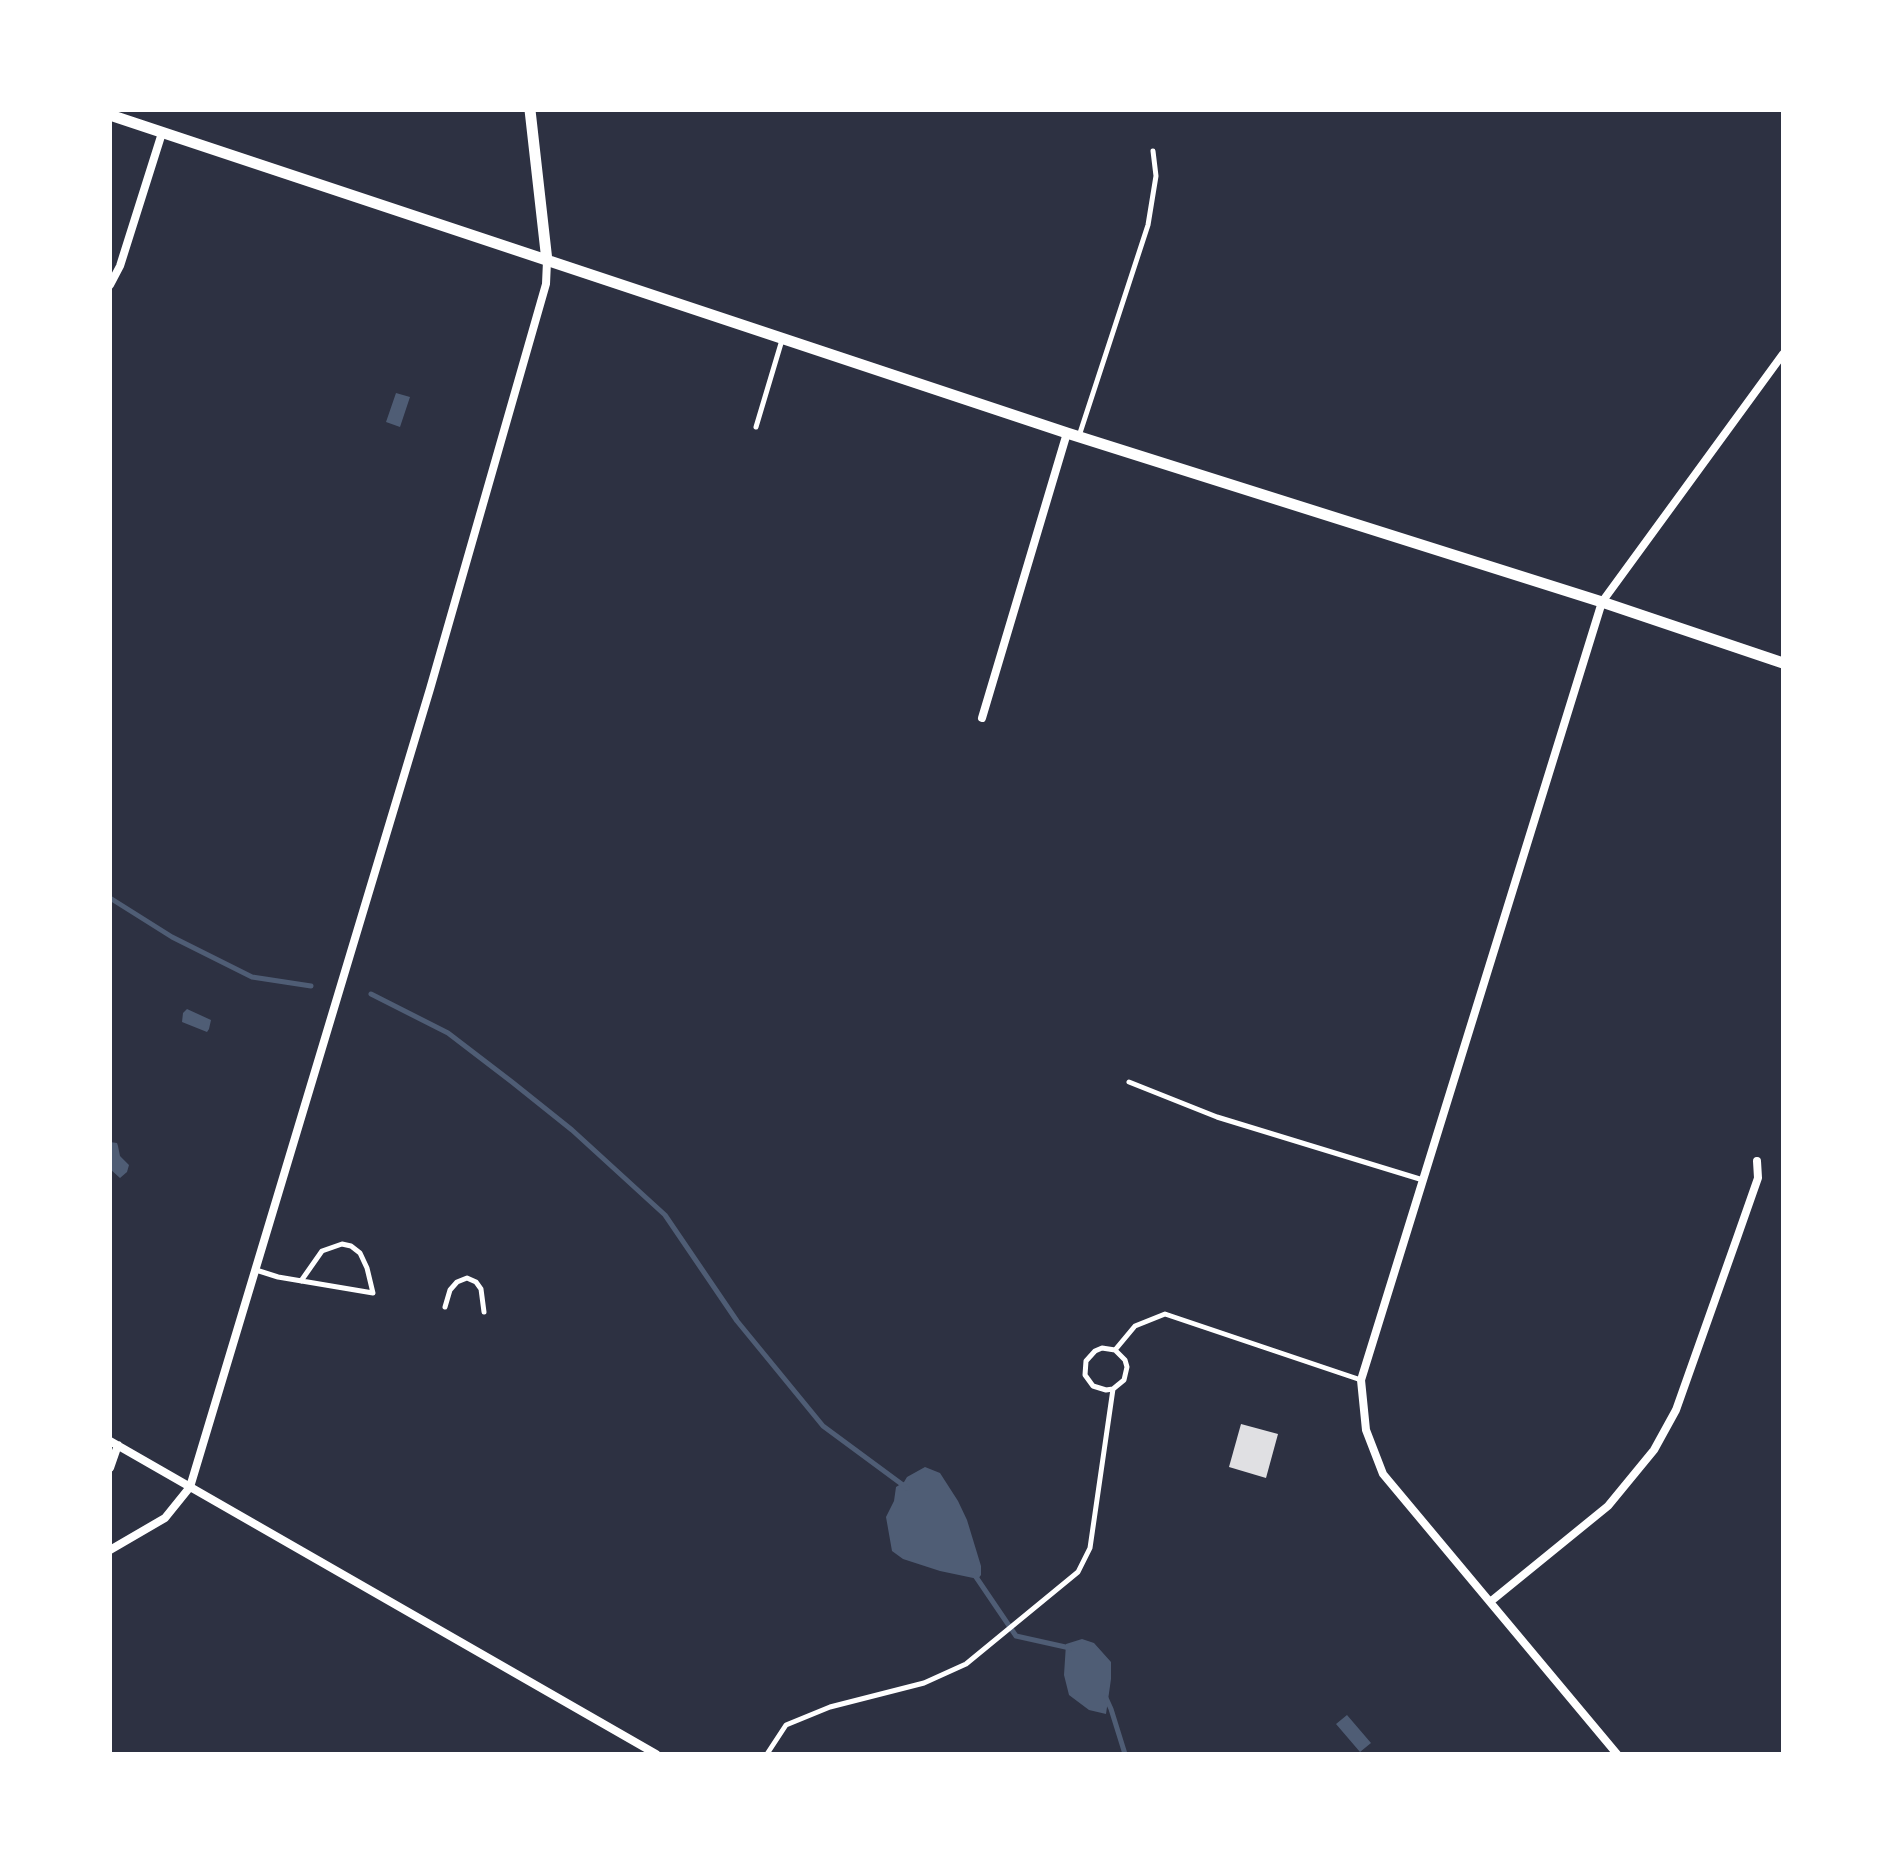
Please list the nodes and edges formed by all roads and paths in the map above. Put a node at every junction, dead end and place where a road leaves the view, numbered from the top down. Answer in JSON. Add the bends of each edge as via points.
{"nodes":[{"id":1,"x":530,"y":110,"type":"edge"},
{"id":2,"x":110,"y":115,"type":"edge"},
{"id":3,"x":162,"y":133,"type":"junction"},
{"id":4,"x":1153,"y":151,"type":"dead end"},
{"id":5,"x":547,"y":261,"type":"junction"},
{"id":6,"x":110,"y":285,"type":"edge"},
{"id":7,"x":783,"y":339,"type":"junction"},
{"id":8,"x":1783,"y":354,"type":"edge"},
{"id":9,"x":756,"y":427,"type":"dead end"},
{"id":10,"x":1073,"y":435,"type":"junction"},
{"id":11,"x":1602,"y":602,"type":"junction"},
{"id":12,"x":1783,"y":663,"type":"edge"},
{"id":13,"x":982,"y":718,"type":"dead end"},
{"id":14,"x":1129,"y":1082,"type":"dead end"},
{"id":15,"x":1757,"y":1161,"type":"dead end"},
{"id":16,"x":1423,"y":1180,"type":"junction"},
{"id":17,"x":255,"y":1270,"type":"junction"},
{"id":18,"x":301,"y":1281,"type":"junction"},
{"id":19,"x":445,"y":1307,"type":"dead end"},
{"id":20,"x":484,"y":1312,"type":"dead end"},
{"id":21,"x":1115,"y":1350,"type":"junction"},
{"id":22,"x":1361,"y":1380,"type":"junction"},
{"id":23,"x":1113,"y":1389,"type":"junction"},
{"id":24,"x":114,"y":1443,"type":"edge"},
{"id":25,"x":110,"y":1468,"type":"edge"},
{"id":26,"x":190,"y":1487,"type":"junction"},
{"id":27,"x":110,"y":1550,"type":"edge"},
{"id":28,"x":1490,"y":1602,"type":"junction"},
{"id":29,"x":656,"y":1754,"type":"edge"},
{"id":30,"x":767,"y":1754,"type":"edge"},
{"id":31,"x":1617,"y":1754,"type":"edge"}],
"edges":[{"from":1,"to":5,"type":"street"},
{"from":2,"to":3,"type":"street"},
{"from":3,"to":5,"type":"street"},
{"from":3,"to":6,"type":"street"},
{"from":4,"to":10,"type":"lane","via":[[1156,176],[1148,225]]},
{"from":5,"to":7,"type":"street"},
{"from":5,"to":17,"type":"street","via":[[546,284],[434,674]]},
{"from":7,"to":9,"type":"lane"},
{"from":7,"to":10,"type":"street"},
{"from":8,"to":11,"type":"street"},
{"from":10,"to":11,"type":"street"},
{"from":10,"to":13,"type":"street"},
{"from":11,"to":12,"type":"street"},
{"from":11,"to":16,"type":"street"},
{"from":14,"to":16,"type":"lane","via":[[1217,1117]]},
{"from":15,"to":28,"type":"street","via":[[1758,1178],[1676,1410],[1654,1450],[1608,1506]]},
{"from":16,"to":22,"type":"street"},
{"from":17,"to":18,"type":"lane"},
{"from":17,"to":26,"type":"street"},
{"from":18,"to":18,"type":"lane","via":[[367,1292],[373,1293],[360,1253],[342,1244],[322,1251]]},
{"from":19,"to":20,"type":"lane","via":[[450,1290],[467,1278],[481,1289]]},
{"from":21,"to":22,"type":"lane","via":[[1135,1326],[1165,1314]]},
{"from":21,"to":23,"type":"lane","via":[[1127,1367],[1124,1380]]},
{"from":21,"to":23,"type":"lane","via":[[1095,1351],[1084,1368],[1093,1386]]},
{"from":22,"to":28,"type":"street","via":[[1366,1430],[1383,1474]]},
{"from":23,"to":30,"type":"lane","via":[[1090,1548],[1078,1572],[966,1664],[924,1683],[830,1707],[786,1725]]},
{"from":24,"to":25,"type":"street"},
{"from":24,"to":26,"type":"street"},
{"from":26,"to":27,"type":"street","via":[[165,1518]]},
{"from":26,"to":29,"type":"street"},
{"from":28,"to":31,"type":"street"}]}
